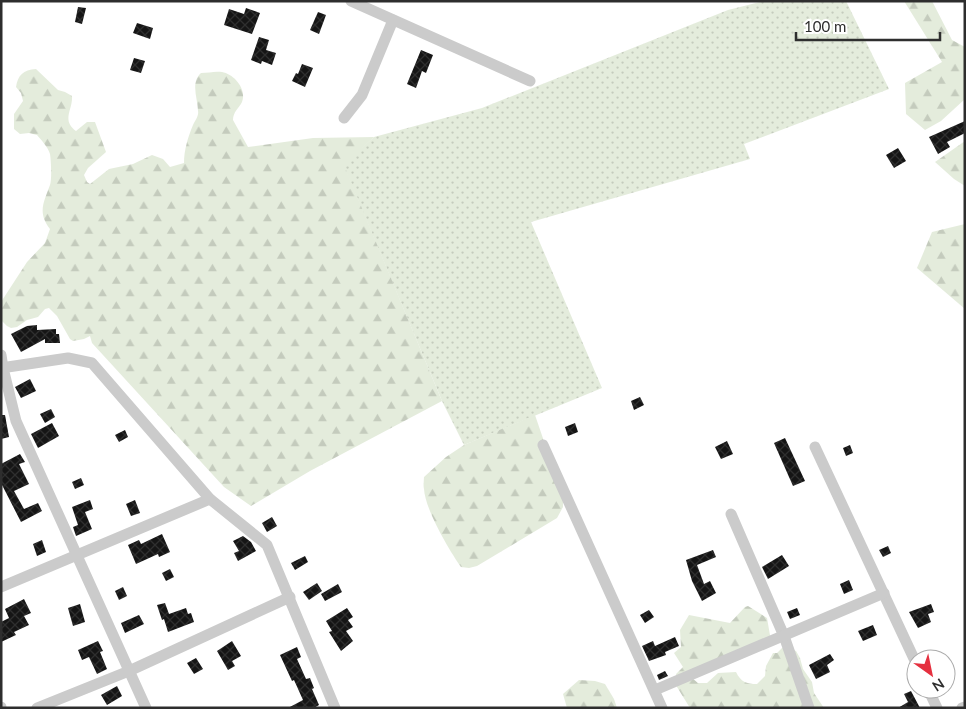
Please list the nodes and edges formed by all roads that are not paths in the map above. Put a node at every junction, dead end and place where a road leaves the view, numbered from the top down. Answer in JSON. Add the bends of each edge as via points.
{"nodes":[{"id":1,"x":351,"y":1,"type":"edge"},
{"id":2,"x":393,"y":20,"type":"junction"},
{"id":3,"x":530,"y":81,"type":"dead end"},
{"id":4,"x":344,"y":118,"type":"dead end"},
{"id":5,"x":1,"y":355,"type":"edge"},
{"id":6,"x":2,"y":368,"type":"edge"},
{"id":7,"x":543,"y":445,"type":"dead end"},
{"id":8,"x":815,"y":447,"type":"dead end"},
{"id":9,"x":210,"y":499,"type":"junction"},
{"id":10,"x":731,"y":514,"type":"dead end"},
{"id":11,"x":76,"y":556,"type":"junction"},
{"id":12,"x":1,"y":587,"type":"edge"},
{"id":13,"x":884,"y":593,"type":"junction"},
{"id":14,"x":290,"y":597,"type":"junction"},
{"id":15,"x":784,"y":636,"type":"junction"},
{"id":16,"x":910,"y":649,"type":"edge"},
{"id":17,"x":129,"y":671,"type":"junction"},
{"id":18,"x":654,"y":690,"type":"junction"},
{"id":19,"x":37,"y":708,"type":"edge"},
{"id":20,"x":146,"y":708,"type":"edge"},
{"id":21,"x":336,"y":708,"type":"edge"},
{"id":22,"x":662,"y":708,"type":"edge"},
{"id":23,"x":809,"y":708,"type":"edge"}],
"edges":[{"from":1,"to":2,"type":"street"},
{"from":2,"to":3,"type":"street"},
{"from":2,"to":4,"type":"street","via":[[362,95]]},
{"from":5,"to":6,"type":"street"},
{"from":6,"to":9,"type":"street","via":[[68,358],[92,363]]},
{"from":6,"to":11,"type":"street","via":[[16,422]]},
{"from":7,"to":18,"type":"street"},
{"from":8,"to":13,"type":"street"},
{"from":9,"to":11,"type":"street"},
{"from":9,"to":14,"type":"street","via":[[268,545]]},
{"from":10,"to":15,"type":"street"},
{"from":11,"to":12,"type":"street"},
{"from":11,"to":17,"type":"street"},
{"from":13,"to":15,"type":"street"},
{"from":13,"to":16,"type":"street"},
{"from":14,"to":17,"type":"street"},
{"from":14,"to":21,"type":"street"},
{"from":15,"to":18,"type":"street"},
{"from":15,"to":23,"type":"street"},
{"from":17,"to":19,"type":"street"},
{"from":17,"to":20,"type":"street"},
{"from":18,"to":22,"type":"street"}]}
